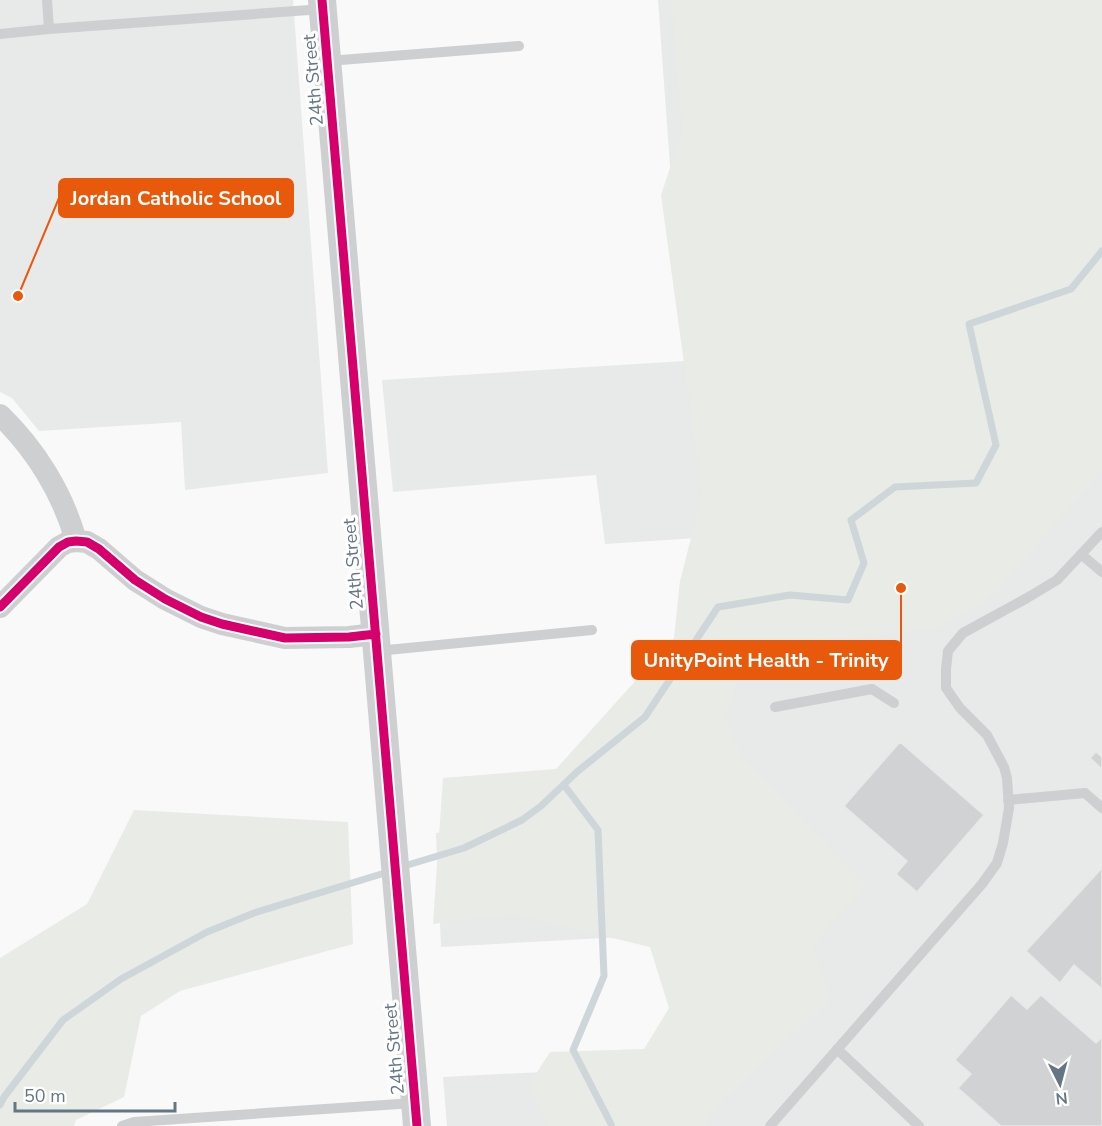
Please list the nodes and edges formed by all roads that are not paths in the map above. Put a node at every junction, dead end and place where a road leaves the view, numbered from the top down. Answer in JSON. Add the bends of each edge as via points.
{"nodes":[{"id":1,"x":47,"y":0,"type":"edge"},
{"id":2,"x":323,"y":4,"type":"edge"},
{"id":3,"x":49,"y":29,"type":"junction"},
{"id":4,"x":0,"y":34,"type":"edge"},
{"id":5,"x":519,"y":46,"type":"dead end"},
{"id":6,"x":328,"y":61,"type":"junction"},
{"id":7,"x":0,"y":415,"type":"edge"},
{"id":8,"x":1102,"y":532,"type":"edge"},
{"id":9,"x":76,"y":541,"type":"junction"},
{"id":10,"x":1082,"y":555,"type":"junction"},
{"id":11,"x":1102,"y":572,"type":"edge"},
{"id":12,"x":0,"y":607,"type":"edge"},
{"id":13,"x":591,"y":630,"type":"dead end"},
{"id":14,"x":376,"y":642,"type":"junction"},
{"id":15,"x":894,"y":704,"type":"dead end"},
{"id":16,"x":776,"y":707,"type":"dead end"},
{"id":17,"x":1008,"y":800,"type":"junction"},
{"id":18,"x":1102,"y":808,"type":"edge"},
{"id":19,"x":837,"y":1049,"type":"junction"},
{"id":20,"x":416,"y":1114,"type":"edge"},
{"id":21,"x":122,"y":1126,"type":"edge"},
{"id":22,"x":770,"y":1126,"type":"edge"},
{"id":23,"x":919,"y":1126,"type":"edge"}],
"edges":[{"from":1,"to":3,"type":"lane"},
{"from":2,"to":3,"type":"lane"},
{"from":2,"to":6,"type":"street","name":"24th Street"},
{"from":3,"to":4,"type":"lane"},
{"from":5,"to":6,"type":"lane"},
{"from":6,"to":14,"type":"street","name":"24th Street"},
{"from":7,"to":9,"type":"street","via":[[38,460],[64,505]]},
{"from":8,"to":10,"type":"lane"},
{"from":9,"to":12,"type":"street","via":[[59,548]]},
{"from":9,"to":14,"type":"street","via":[[99,549],[135,580],[201,617],[285,638],[349,637]]},
{"from":10,"to":11,"type":"lane"},
{"from":10,"to":17,"type":"lane","via":[[1057,580],[963,633],[948,651],[946,688],[996,749],[1007,778]]},
{"from":13,"to":14,"type":"lane"},
{"from":14,"to":20,"type":"street","name":"24th Street"},
{"from":15,"to":16,"type":"lane","via":[[872,689]]},
{"from":17,"to":18,"type":"lane","via":[[1084,793]]},
{"from":17,"to":19,"type":"lane","via":[[997,863]]},
{"from":19,"to":22,"type":"lane"},
{"from":19,"to":23,"type":"lane"},
{"from":20,"to":21,"type":"lane","via":[[134,1122]]}]}
